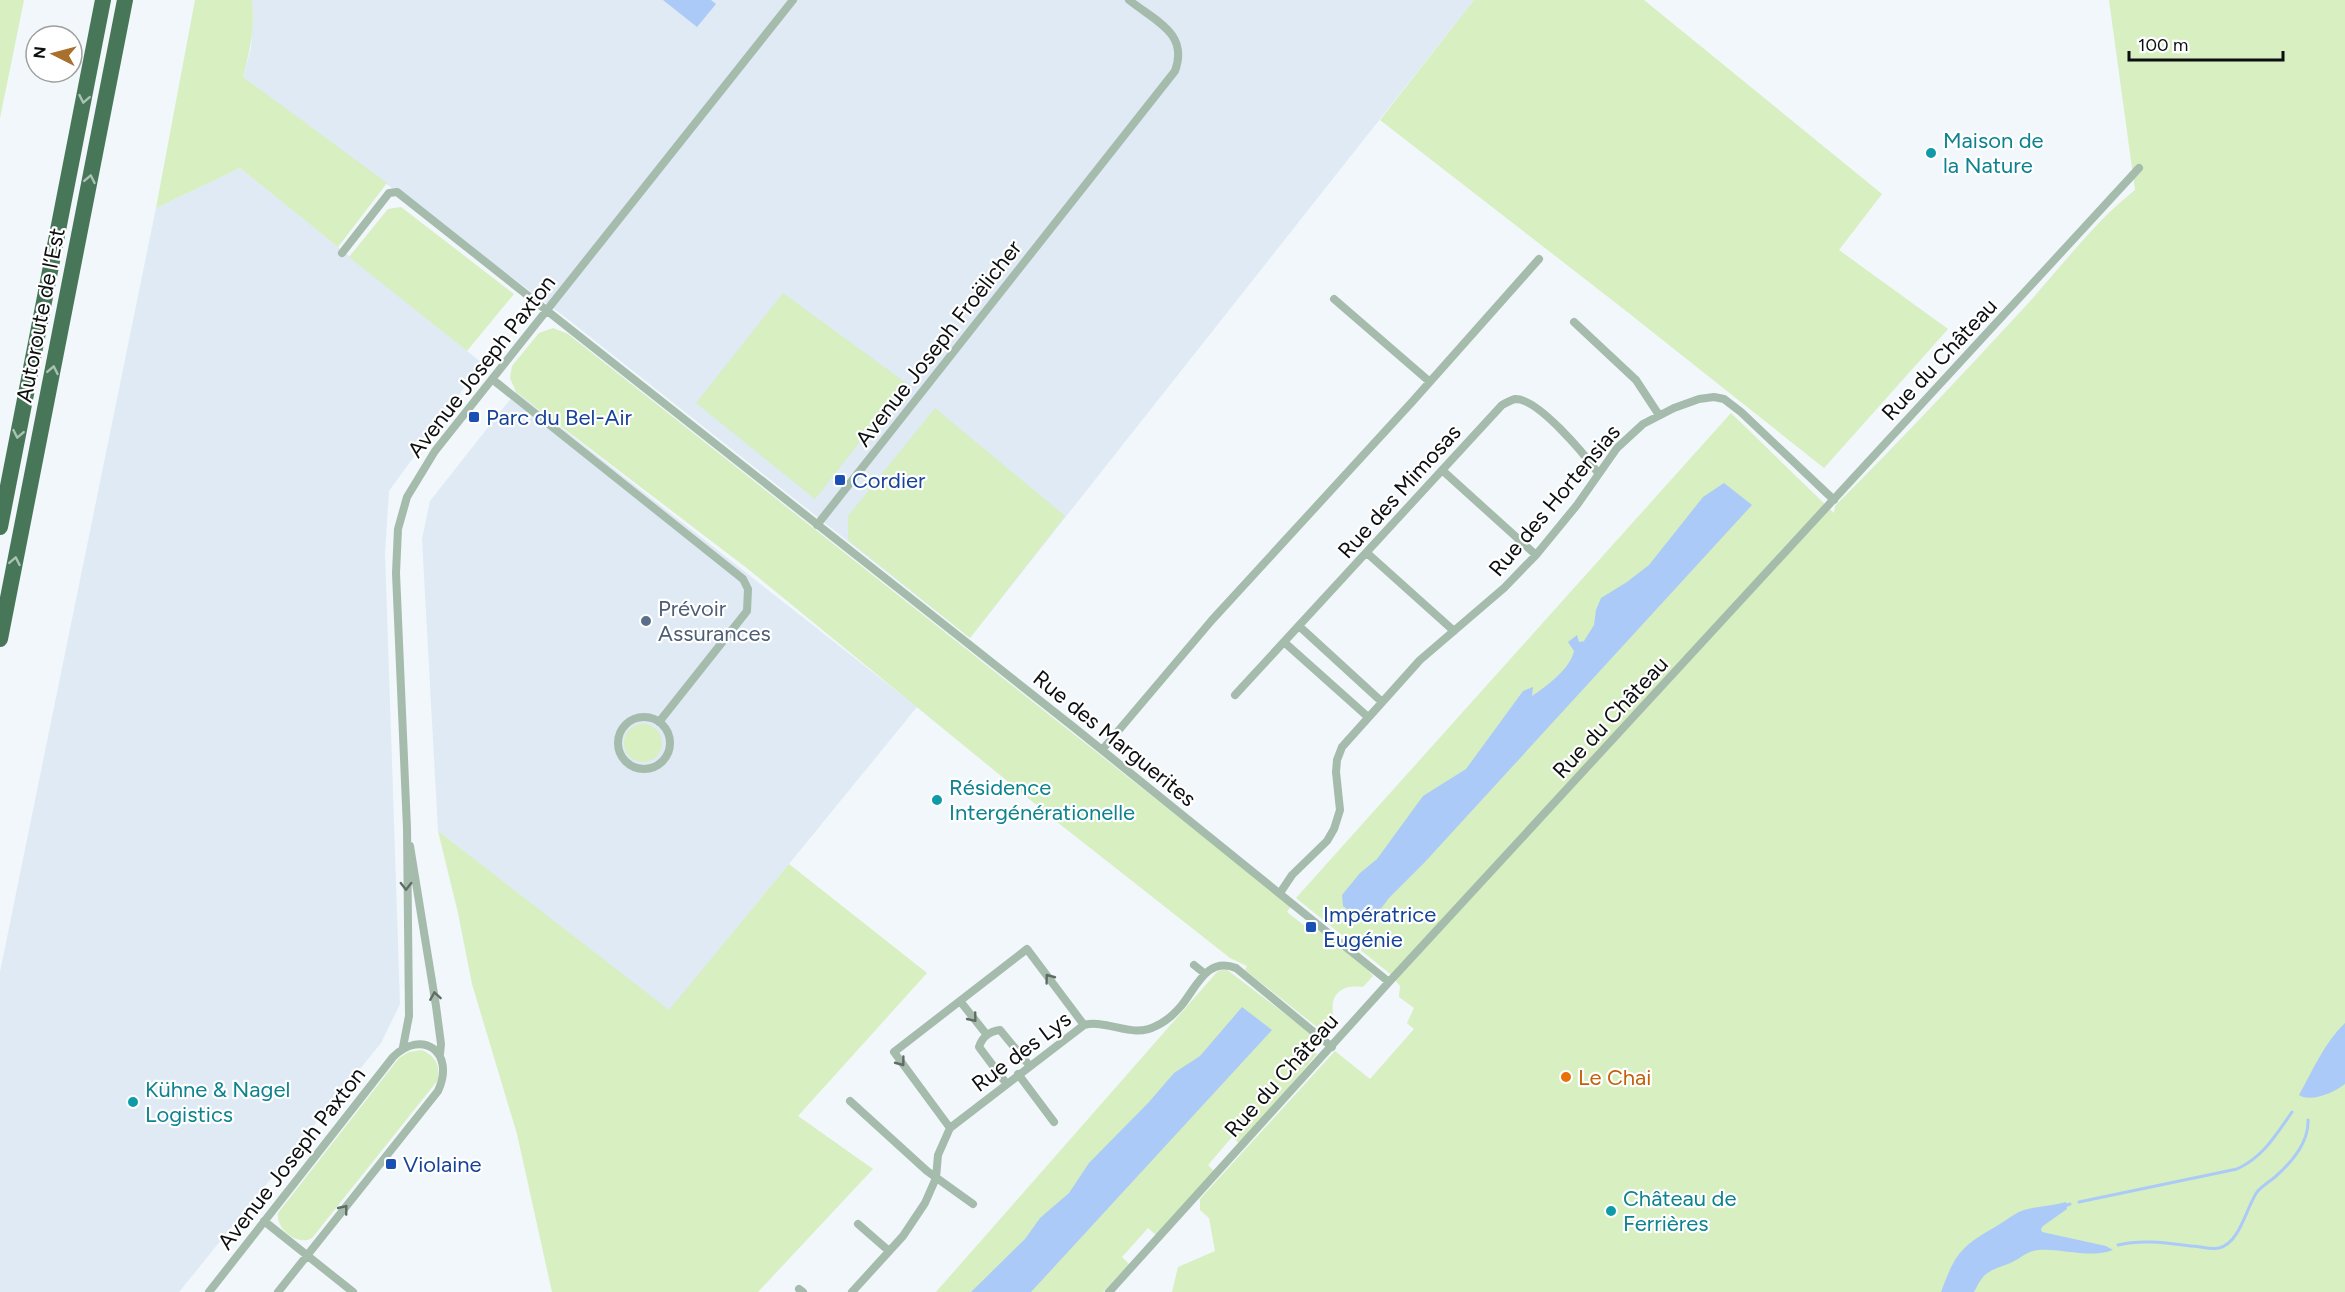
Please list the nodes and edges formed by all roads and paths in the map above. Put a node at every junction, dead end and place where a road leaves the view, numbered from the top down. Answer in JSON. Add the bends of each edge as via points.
{"nodes":[{"id":1,"x":103,"y":0,"type":"edge"},
{"id":2,"x":125,"y":0,"type":"edge"},
{"id":3,"x":793,"y":0,"type":"edge"},
{"id":4,"x":1130,"y":0,"type":"edge"},
{"id":5,"x":2139,"y":168,"type":"dead end"},
{"id":6,"x":342,"y":253,"type":"dead end"},
{"id":7,"x":1539,"y":259,"type":"dead end"},
{"id":8,"x":1334,"y":299,"type":"dead end"},
{"id":9,"x":547,"y":311,"type":"junction"},
{"id":10,"x":1574,"y":322,"type":"dead end"},
{"id":11,"x":492,"y":379,"type":"junction"},
{"id":12,"x":1430,"y":382,"type":"junction"},
{"id":13,"x":1659,"y":415,"type":"junction"},
{"id":14,"x":1443,"y":470,"type":"junction"},
{"id":15,"x":1598,"y":473,"type":"junction"},
{"id":16,"x":1834,"y":500,"type":"junction"},
{"id":17,"x":817,"y":525,"type":"junction"},
{"id":18,"x":0,"y":527,"type":"edge"},
{"id":19,"x":1367,"y":553,"type":"junction"},
{"id":20,"x":1536,"y":555,"type":"junction"},
{"id":21,"x":1299,"y":626,"type":"junction"},
{"id":22,"x":1454,"y":632,"type":"junction"},
{"id":23,"x":0,"y":639,"type":"edge"},
{"id":24,"x":1284,"y":642,"type":"junction"},
{"id":25,"x":1235,"y":695,"type":"dead end"},
{"id":26,"x":1382,"y":702,"type":"junction"},
{"id":27,"x":1368,"y":717,"type":"junction"},
{"id":28,"x":659,"y":722,"type":"junction"},
{"id":29,"x":1102,"y":750,"type":"junction"},
{"id":30,"x":407,"y":828,"type":"junction"},
{"id":31,"x":1280,"y":893,"type":"junction"},
{"id":32,"x":1194,"y":965,"type":"dead end"},
{"id":33,"x":1204,"y":973,"type":"junction"},
{"id":34,"x":1389,"y":982,"type":"junction"},
{"id":35,"x":960,"y":1001,"type":"junction"},
{"id":36,"x":1084,"y":1025,"type":"junction"},
{"id":37,"x":987,"y":1035,"type":"junction"},
{"id":38,"x":403,"y":1047,"type":"junction"},
{"id":39,"x":1332,"y":1047,"type":"junction"},
{"id":40,"x":440,"y":1054,"type":"junction"},
{"id":41,"x":1029,"y":1065,"type":"junction"},
{"id":42,"x":1018,"y":1074,"type":"junction"},
{"id":43,"x":1006,"y":1083,"type":"junction"},
{"id":44,"x":850,"y":1101,"type":"dead end"},
{"id":45,"x":1054,"y":1122,"type":"dead end"},
{"id":46,"x":950,"y":1128,"type":"junction"},
{"id":47,"x":936,"y":1178,"type":"junction"},
{"id":48,"x":973,"y":1204,"type":"dead end"},
{"id":49,"x":264,"y":1221,"type":"junction"},
{"id":50,"x":858,"y":1224,"type":"dead end"},
{"id":51,"x":889,"y":1251,"type":"junction"},
{"id":52,"x":307,"y":1255,"type":"junction"},
{"id":53,"x":209,"y":1292,"type":"edge"},
{"id":54,"x":278,"y":1292,"type":"edge"},
{"id":55,"x":353,"y":1292,"type":"edge"},
{"id":56,"x":852,"y":1292,"type":"edge"},
{"id":57,"x":1109,"y":1292,"type":"edge"}],
"edges":[{"from":1,"to":18,"type":"highway","name":"Autoroute de l’Est","one_way":true},
{"from":23,"to":2,"type":"highway","name":"Autoroute de l’Est","one_way":true},
{"from":3,"to":9,"type":"street","name":"Avenue Joseph Paxton"},
{"from":4,"to":17,"type":"street","name":"Avenue Joseph Froëlicher","via":[[1173,35],[1179,53],[1175,71]]},
{"from":5,"to":16,"type":"street","name":"Rue du Château"},
{"from":6,"to":9,"type":"street","via":[[389,193],[397,192]]},
{"from":7,"to":12,"type":"street"},
{"from":8,"to":12,"type":"street"},
{"from":9,"to":11,"type":"street","name":"Avenue Joseph Paxton"},
{"from":9,"to":17,"type":"street"},
{"from":10,"to":13,"type":"street","via":[[1636,380]]},
{"from":11,"to":28,"type":"street","via":[[742,579],[748,589],[747,611]]},
{"from":11,"to":30,"type":"street","name":"Avenue Joseph Paxton","via":[[425,463],[407,497],[398,529],[396,573]]},
{"from":12,"to":29,"type":"street","via":[[1212,620]]},
{"from":13,"to":15,"type":"street","name":"Rue des Hortensias","via":[[1617,448]]},
{"from":13,"to":16,"type":"street","name":"Rue des Hortensias","via":[[1699,399],[1724,399]]},
{"from":14,"to":15,"type":"street","name":"Rue des Mimosas","via":[[1502,405],[1517,399],[1554,421]]},
{"from":14,"to":19,"type":"street","name":"Rue des Mimosas"},
{"from":14,"to":20,"type":"street"},
{"from":15,"to":20,"type":"street","name":"Rue des Hortensias"},
{"from":16,"to":34,"type":"street","name":"Rue du Château"},
{"from":17,"to":29,"type":"street","name":"Rue des Marguerites"},
{"from":19,"to":21,"type":"street","name":"Rue des Mimosas"},
{"from":19,"to":22,"type":"street"},
{"from":20,"to":22,"type":"street","name":"Rue des Hortensias"},
{"from":21,"to":24,"type":"street","name":"Rue des Mimosas"},
{"from":21,"to":26,"type":"street"},
{"from":22,"to":26,"type":"street","name":"Rue des Hortensias","via":[[1420,660]]},
{"from":24,"to":25,"type":"street","name":"Rue des Mimosas"},
{"from":24,"to":27,"type":"street"},
{"from":26,"to":27,"type":"street","name":"Rue des Hortensias"},
{"from":27,"to":31,"type":"street","name":"Rue des Hortensias","via":[[1342,747],[1337,760],[1341,810],[1334,829]]},
{"from":28,"to":28,"type":"street","via":[[643,717],[626,724],[618,749],[627,764],[648,769],[663,761],[670,745],[666,729]]},
{"from":29,"to":31,"type":"street","name":"Rue des Marguerites"},
{"from":30,"to":38,"type":"street","name":"Avenue Joseph Paxton","one_way":true,"via":[[409,1017]]},
{"from":40,"to":30,"type":"street","name":"Avenue Joseph Paxton","one_way":true},
{"from":31,"to":34,"type":"street","name":"Rue des Marguerites"},
{"from":32,"to":33,"type":"street"},
{"from":33,"to":36,"type":"street","name":"Rue des Lys","via":[[1180,1008],[1155,1027],[1133,1031],[1100,1023]]},
{"from":33,"to":39,"type":"street","via":[[1223,965],[1236,968]]},
{"from":34,"to":39,"type":"street","name":"Rue du Château"},
{"from":36,"to":35,"type":"street","one_way":true,"via":[[1027,949]]},
{"from":35,"to":37,"type":"street","one_way":true},
{"from":35,"to":46,"type":"street","one_way":true,"via":[[894,1052]]},
{"from":36,"to":41,"type":"street","name":"Rue des Lys"},
{"from":37,"to":41,"type":"street","via":[[1000,1030]]},
{"from":37,"to":43,"type":"street","via":[[979,1047]]},
{"from":38,"to":40,"type":"street","via":[[426,1046]]},
{"from":38,"to":49,"type":"street","name":"Avenue Joseph Paxton"},
{"from":39,"to":57,"type":"street","name":"Rue du Château"},
{"from":52,"to":40,"type":"street","name":"Avenue Joseph Paxton","one_way":true,"via":[[438,1091],[445,1071]]},
{"from":41,"to":42,"type":"street","name":"Rue des Lys"},
{"from":42,"to":43,"type":"street","name":"Rue des Lys"},
{"from":42,"to":45,"type":"street"},
{"from":43,"to":46,"type":"street","name":"Rue des Lys"},
{"from":44,"to":47,"type":"street"},
{"from":46,"to":47,"type":"street","name":"Rue des Lys","via":[[938,1155]]},
{"from":47,"to":48,"type":"street"},
{"from":47,"to":51,"type":"street","name":"Rue des Lys","via":[[925,1203]]},
{"from":49,"to":52,"type":"street"},
{"from":49,"to":53,"type":"street","name":"Avenue Joseph Paxton"},
{"from":50,"to":51,"type":"street"},
{"from":51,"to":56,"type":"street","name":"Rue des Lys"},
{"from":52,"to":54,"type":"street","name":"Avenue Joseph Paxton"},
{"from":52,"to":55,"type":"street"}]}
